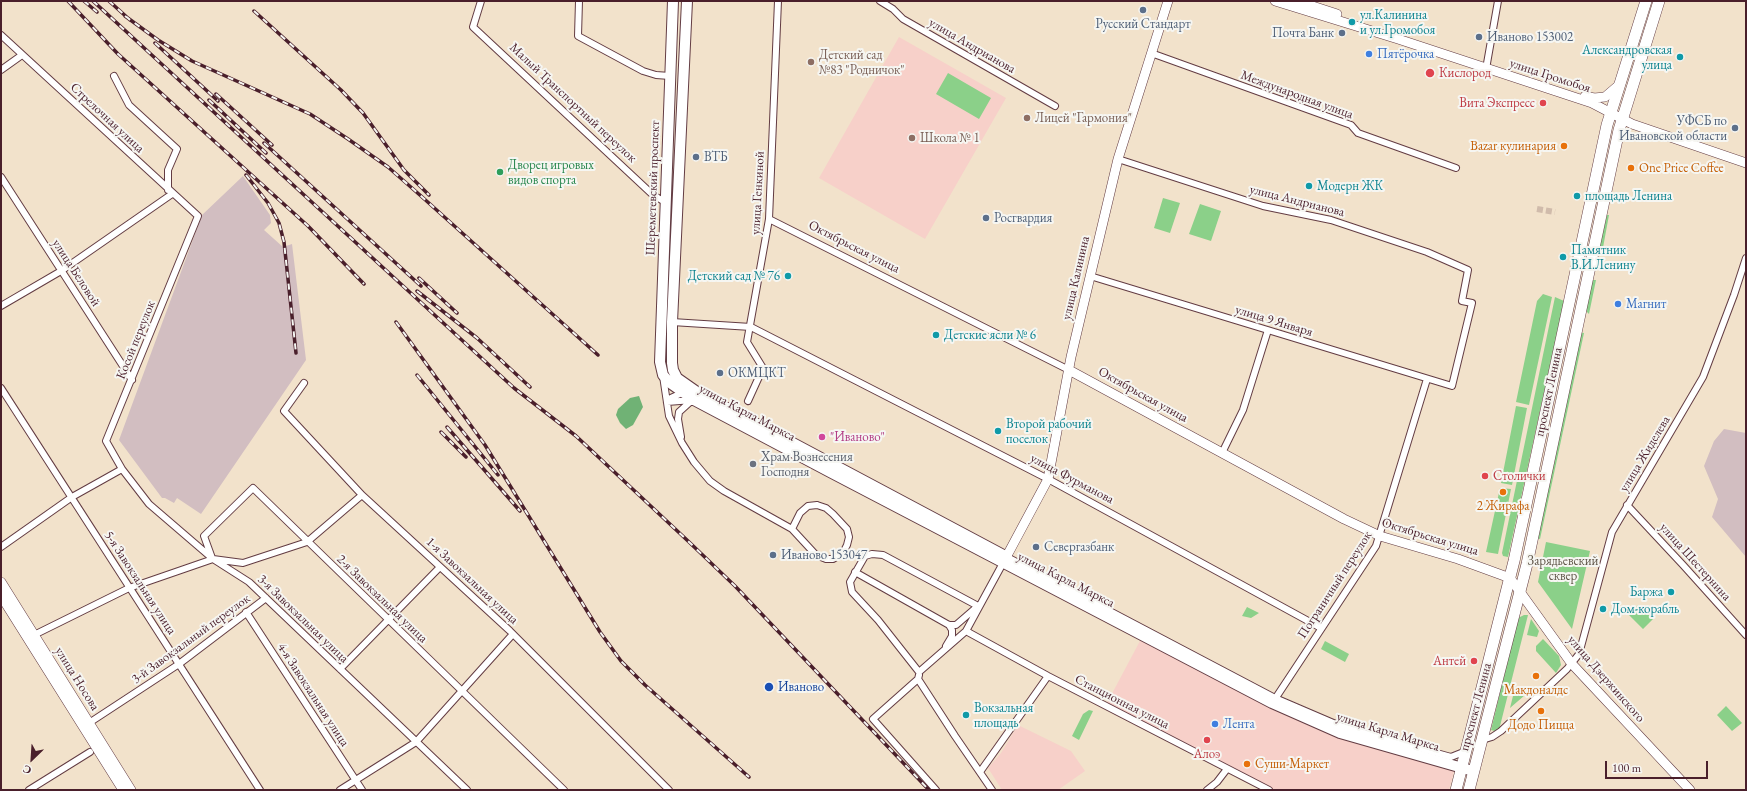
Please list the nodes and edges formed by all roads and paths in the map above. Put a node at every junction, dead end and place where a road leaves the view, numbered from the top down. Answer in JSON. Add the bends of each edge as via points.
{"nodes":[{"id":1,"x":481,"y":1,"type":"edge"},
{"id":2,"x":579,"y":1,"type":"edge"},
{"id":3,"x":673,"y":1,"type":"edge"},
{"id":4,"x":687,"y":1,"type":"edge"},
{"id":5,"x":778,"y":1,"type":"edge"},
{"id":6,"x":880,"y":1,"type":"edge"},
{"id":7,"x":1168,"y":1,"type":"edge"},
{"id":8,"x":1275,"y":1,"type":"edge"},
{"id":9,"x":1297,"y":1,"type":"edge"},
{"id":10,"x":1498,"y":1,"type":"edge"},
{"id":11,"x":1646,"y":1,"type":"edge"},
{"id":12,"x":1659,"y":1,"type":"edge"},
{"id":13,"x":1,"y":35,"type":"edge"},
{"id":14,"x":1151,"y":53,"type":"junction"},
{"id":15,"x":22,"y":55,"type":"junction"},
{"id":16,"x":1487,"y":66,"type":"junction"},
{"id":17,"x":1,"y":70,"type":"edge"},
{"id":18,"x":114,"y":76,"type":"dead end"},
{"id":19,"x":670,"y":76,"type":"junction"},
{"id":20,"x":684,"y":76,"type":"junction"},
{"id":21,"x":1620,"y":84,"type":"junction"},
{"id":22,"x":1594,"y":98,"type":"junction"},
{"id":23,"x":1055,"y":106,"type":"dead end"},
{"id":24,"x":1610,"y":114,"type":"junction"},
{"id":25,"x":1622,"y":119,"type":"junction"},
{"id":26,"x":1118,"y":159,"type":"junction"},
{"id":27,"x":1746,"y":163,"type":"edge"},
{"id":28,"x":1456,"y":168,"type":"dead end"},
{"id":29,"x":1,"y":177,"type":"edge"},
{"id":30,"x":170,"y":192,"type":"junction"},
{"id":31,"x":665,"y":202,"type":"junction"},
{"id":32,"x":678,"y":203,"type":"junction"},
{"id":33,"x":198,"y":216,"type":"joint"},
{"id":34,"x":770,"y":219,"type":"junction"},
{"id":35,"x":1746,"y":258,"type":"edge"},
{"id":36,"x":61,"y":271,"type":"junction"},
{"id":37,"x":1090,"y":276,"type":"junction"},
{"id":38,"x":1,"y":306,"type":"edge"},
{"id":39,"x":672,"y":322,"type":"junction"},
{"id":40,"x":750,"y":327,"type":"junction"},
{"id":41,"x":1268,"y":330,"type":"junction"},
{"id":42,"x":673,"y":370,"type":"junction"},
{"id":43,"x":1069,"y":370,"type":"junction"},
{"id":44,"x":663,"y":375,"type":"junction"},
{"id":45,"x":1427,"y":379,"type":"junction"},
{"id":46,"x":132,"y":380,"type":"junction"},
{"id":47,"x":304,"y":383,"type":"dead end"},
{"id":48,"x":670,"y":383,"type":"junction"},
{"id":49,"x":1452,"y":386,"type":"joint"},
{"id":50,"x":1,"y":388,"type":"edge"},
{"id":51,"x":683,"y":393,"type":"junction"},
{"id":52,"x":697,"y":398,"type":"junction"},
{"id":53,"x":748,"y":401,"type":"dead end"},
{"id":54,"x":667,"y":402,"type":"junction"},
{"id":55,"x":682,"y":443,"type":"junction"},
{"id":56,"x":1222,"y":453,"type":"junction"},
{"id":57,"x":122,"y":469,"type":"junction"},
{"id":58,"x":1048,"y":479,"type":"junction"},
{"id":59,"x":362,"y":494,"type":"junction"},
{"id":60,"x":72,"y":497,"type":"junction"},
{"id":61,"x":1627,"y":505,"type":"junction"},
{"id":62,"x":792,"y":528,"type":"junction"},
{"id":63,"x":1380,"y":536,"type":"junction"},
{"id":64,"x":307,"y":542,"type":"junction"},
{"id":65,"x":1,"y":546,"type":"edge"},
{"id":66,"x":213,"y":560,"type":"junction"},
{"id":67,"x":1005,"y":560,"type":"junction"},
{"id":68,"x":440,"y":567,"type":"junction"},
{"id":69,"x":855,"y":572,"type":"junction"},
{"id":70,"x":1510,"y":578,"type":"junction"},
{"id":71,"x":1,"y":582,"type":"edge"},
{"id":72,"x":129,"y":588,"type":"junction"},
{"id":73,"x":1521,"y":592,"type":"junction"},
{"id":74,"x":1,"y":596,"type":"edge"},
{"id":75,"x":266,"y":598,"type":"junction"},
{"id":76,"x":978,"y":606,"type":"junction"},
{"id":77,"x":246,"y":612,"type":"junction"},
{"id":78,"x":388,"y":620,"type":"junction"},
{"id":79,"x":949,"y":625,"type":"junction"},
{"id":80,"x":1321,"y":628,"type":"junction"},
{"id":81,"x":966,"y":631,"type":"junction"},
{"id":82,"x":514,"y":634,"type":"junction"},
{"id":83,"x":1746,"y":635,"type":"edge"},
{"id":84,"x":31,"y":637,"type":"junction"},
{"id":85,"x":940,"y":655,"type":"junction"},
{"id":86,"x":179,"y":664,"type":"junction"},
{"id":87,"x":1572,"y":664,"type":"junction"},
{"id":88,"x":340,"y":669,"type":"junction"},
{"id":89,"x":919,"y":672,"type":"junction"},
{"id":90,"x":1048,"y":676,"type":"junction"},
{"id":91,"x":918,"y":679,"type":"junction"},
{"id":92,"x":462,"y":692,"type":"junction"},
{"id":93,"x":1273,"y":701,"type":"junction"},
{"id":94,"x":86,"y":725,"type":"junction"},
{"id":95,"x":1482,"y":740,"type":"junction"},
{"id":96,"x":416,"y":742,"type":"junction"},
{"id":97,"x":1466,"y":751,"type":"junction"},
{"id":98,"x":90,"y":752,"type":"dead end"},
{"id":99,"x":1461,"y":768,"type":"junction"},
{"id":100,"x":1227,"y":769,"type":"junction"},
{"id":101,"x":1473,"y":771,"type":"junction"},
{"id":102,"x":980,"y":772,"type":"junction"},
{"id":103,"x":355,"y":779,"type":"junction"},
{"id":104,"x":29,"y":790,"type":"edge"},
{"id":105,"x":122,"y":790,"type":"edge"},
{"id":106,"x":131,"y":790,"type":"edge"},
{"id":107,"x":260,"y":790,"type":"edge"},
{"id":108,"x":340,"y":790,"type":"edge"},
{"id":109,"x":362,"y":790,"type":"edge"},
{"id":110,"x":467,"y":790,"type":"edge"},
{"id":111,"x":564,"y":790,"type":"edge"},
{"id":112,"x":669,"y":790,"type":"edge"},
{"id":113,"x":936,"y":790,"type":"edge"},
{"id":114,"x":992,"y":790,"type":"edge"},
{"id":115,"x":1207,"y":790,"type":"edge"},
{"id":116,"x":1269,"y":790,"type":"edge"},
{"id":117,"x":1456,"y":790,"type":"edge"},
{"id":118,"x":1469,"y":790,"type":"edge"},
{"id":119,"x":1690,"y":790,"type":"edge"}],
"edges":[{"from":1,"to":31,"type":"street","name":"Малый Транспортный переулок","via":[[473,26],[652,196]]},
{"from":2,"to":19,"type":"street","via":[[578,36],[643,71]]},
{"from":3,"to":19,"type":"main road","name":"Шереметевский проспект"},
{"from":4,"to":20,"type":"main road","name":"Шереметевский проспект"},
{"from":5,"to":34,"type":"street","name":"улица Генкиной"},
{"from":6,"to":23,"type":"street","name":"улица Андрианова","via":[[910,23]]},
{"from":7,"to":14,"type":"main road","name":"улица Калинина"},
{"from":8,"to":16,"type":"main road","name":"улица Громобоя"},
{"from":9,"to":16,"type":"main road","name":"улица Громобоя"},
{"from":10,"to":16,"type":"street"},
{"from":11,"to":21,"type":"highway","name":"проспект Ленина"},
{"from":12,"to":25,"type":"highway","name":"проспект Ленина"},
{"from":13,"to":15,"type":"street","name":"Стрелочная улица"},
{"from":14,"to":26,"type":"main road","name":"улица Калинина"},
{"from":14,"to":28,"type":"street","name":"Международная улица","via":[[1351,125],[1358,133]]},
{"from":15,"to":17,"type":"street"},
{"from":15,"to":30,"type":"street","name":"Стрелочная улица"},
{"from":16,"to":22,"type":"main road","name":"улица Громобоя"},
{"from":16,"to":24,"type":"main road","name":"улица Громобоя","via":[[1592,103]]},
{"from":18,"to":30,"type":"street","via":[[129,105],[177,149],[168,170]]},
{"from":19,"to":20,"type":"main road"},
{"from":19,"to":31,"type":"main road","name":"Шереметевский проспект"},
{"from":20,"to":32,"type":"main road","name":"Шереметевский проспект"},
{"from":21,"to":22,"type":"main road","name":"улица Громобоя","via":[[1605,97]]},
{"from":21,"to":24,"type":"highway","name":"проспект Ленина"},
{"from":22,"to":24,"type":"main road","name":"улица Громобоя"},
{"from":24,"to":25,"type":"main road","name":"улица Громобоя"},
{"from":24,"to":70,"type":"highway","name":"проспект Ленина"},
{"from":25,"to":27,"type":"main road","name":"улица Громобоя"},
{"from":25,"to":73,"type":"highway","name":"проспект Ленина"},
{"from":26,"to":37,"type":"main road","name":"улица Калинина"},
{"from":26,"to":49,"type":"street","name":"улица Андрианова","via":[[1263,206],[1331,220],[1427,252],[1468,270],[1462,301],[1472,303]]},
{"from":29,"to":36,"type":"street","name":"улица Беловой"},
{"from":30,"to":33,"type":"street","name":"Стрелочная улица"},
{"from":30,"to":36,"type":"street"},
{"from":31,"to":32,"type":"main road","name":"Малый Транспортный переулок"},
{"from":31,"to":44,"type":"main road","name":"Шереметевский проспект","via":[[660,334],[660,362]]},
{"from":32,"to":39,"type":"main road","name":"Шереметевский проспект"},
{"from":33,"to":46,"type":"street","name":"Косой переулок"},
{"from":34,"to":40,"type":"street","name":"улица Генкиной"},
{"from":34,"to":43,"type":"street","name":"Октябрьская улица"},
{"from":35,"to":61,"type":"street","name":"улица Жиделева","via":[[1703,377]]},
{"from":36,"to":38,"type":"street"},
{"from":36,"to":46,"type":"street","name":"улица Беловой"},
{"from":37,"to":41,"type":"street","name":"улица 9 Января"},
{"from":37,"to":43,"type":"main road","name":"улица Калинина"},
{"from":39,"to":40,"type":"street","name":"улица Фурманова"},
{"from":39,"to":42,"type":"main road","name":"Шереметевский проспект"},
{"from":40,"to":53,"type":"street","name":"улица Генкиной","via":[[747,342],[763,368]]},
{"from":40,"to":58,"type":"street","name":"улица Фурманова"},
{"from":41,"to":45,"type":"street","name":"улица 9 Января"},
{"from":41,"to":56,"type":"street","via":[[1242,410]]},
{"from":42,"to":48,"type":"street"},
{"from":42,"to":52,"type":"main road","name":"улица Карла Маркса","via":[[677,378]]},
{"from":43,"to":56,"type":"main road","name":"Октябрьская улица"},
{"from":43,"to":58,"type":"main road","name":"улица Калинина"},
{"from":44,"to":48,"type":"main road","name":"улица Карла Маркса"},
{"from":44,"to":54,"type":"street"},
{"from":45,"to":49,"type":"street","name":"улица 9 Января"},
{"from":45,"to":63,"type":"street","name":"Пограничный переулок"},
{"from":46,"to":57,"type":"street","name":"Косой переулок","via":[[106,441]]},
{"from":47,"to":59,"type":"street","name":"1-я Завокзальная улица","via":[[284,411]]},
{"from":48,"to":51,"type":"main road","name":"улица Карла Маркса"},
{"from":48,"to":54,"type":"street"},
{"from":50,"to":60,"type":"street","name":"5-я Завокзальная улица"},
{"from":51,"to":52,"type":"main road","name":"улица Карла Маркса"},
{"from":51,"to":54,"type":"street","via":[[670,398]]},
{"from":52,"to":54,"type":"street"},
{"from":52,"to":55,"type":"street","via":[[680,412],[678,419]]},
{"from":52,"to":67,"type":"main road","name":"улица Карла Маркса"},
{"from":54,"to":55,"type":"street","via":[[669,416]]},
{"from":55,"to":62,"type":"street","via":[[710,481]]},
{"from":56,"to":63,"type":"main road","name":"Октябрьская улица"},
{"from":57,"to":60,"type":"street"},
{"from":57,"to":66,"type":"street","name":"3-я Завокзальная улица","via":[[149,504]]},
{"from":58,"to":67,"type":"main road","name":"улица Калинина"},
{"from":58,"to":80,"type":"street","name":"улица Фурманова"},
{"from":59,"to":64,"type":"street"},
{"from":59,"to":68,"type":"street","name":"1-я Завокзальная улица"},
{"from":60,"to":65,"type":"street"},
{"from":60,"to":72,"type":"street","name":"5-я Завокзальная улица"},
{"from":61,"to":83,"type":"street","name":"улица Шестернина"},
{"from":61,"to":87,"type":"street","name":"улица Жиделева","via":[[1609,539],[1587,627],[1579,654]]},
{"from":62,"to":62,"type":"street","via":[[816,555],[826,559],[839,556],[847,545],[847,529],[826,508],[817,505],[808,506],[800,513]]},
{"from":63,"to":70,"type":"main road","name":"Октябрьская улица"},
{"from":63,"to":80,"type":"street","name":"Пограничный переулок","via":[[1376,546]]},
{"from":64,"to":66,"type":"street","via":[[243,563]]},
{"from":64,"to":66,"type":"street","name":"2-я Завокзальная улица","via":[[253,488],[204,536]]},
{"from":64,"to":78,"type":"street","name":"2-я Завокзальная улица"},
{"from":66,"to":72,"type":"street"},
{"from":66,"to":75,"type":"street","name":"3-я Завокзальная улица","via":[[249,582]]},
{"from":67,"to":76,"type":"street"},
{"from":67,"to":93,"type":"main road","name":"улица Карла Маркса"},
{"from":68,"to":78,"type":"street"},
{"from":68,"to":82,"type":"street","name":"1-я Завокзальная улица"},
{"from":69,"to":76,"type":"street","via":[[865,556],[883,555]]},
{"from":69,"to":79,"type":"street"},
{"from":69,"to":89,"type":"street","via":[[850,582],[852,592]]},
{"from":70,"to":73,"type":"main road","name":"улица Дзержинского"},
{"from":70,"to":97,"type":"highway","name":"проспект Ленина"},
{"from":71,"to":84,"type":"main road","name":"улица Носова"},
{"from":72,"to":84,"type":"street"},
{"from":72,"to":86,"type":"street","name":"5-я Завокзальная улица"},
{"from":73,"to":87,"type":"main road","name":"улица Дзержинского"},
{"from":73,"to":95,"type":"highway","name":"проспект Ленина"},
{"from":74,"to":84,"type":"main road","name":"улица Носова"},
{"from":75,"to":77,"type":"street","name":"3-й Завокзальный переулок"},
{"from":75,"to":88,"type":"street","name":"3-я Завокзальная улица"},
{"from":76,"to":79,"type":"street","via":[[956,625]]},
{"from":76,"to":81,"type":"street"},
{"from":77,"to":86,"type":"street","name":"3-й Завокзальный переулок"},
{"from":77,"to":103,"type":"street","name":"4-я Завокзальная улица"},
{"from":78,"to":88,"type":"street"},
{"from":78,"to":92,"type":"street","name":"2-я Завокзальная улица"},
{"from":79,"to":85,"type":"street","via":[[952,630],[950,641]]},
{"from":80,"to":93,"type":"street","name":"Пограничный переулок"},
{"from":81,"to":85,"type":"street"},
{"from":81,"to":90,"type":"street","name":"Станционная улица"},
{"from":82,"to":92,"type":"street"},
{"from":82,"to":112,"type":"street","name":"1-я Завокзальная улица"},
{"from":84,"to":94,"type":"main road","name":"улица Носова"},
{"from":85,"to":89,"type":"street"},
{"from":86,"to":94,"type":"street","name":"3-й Завокзальный переулок"},
{"from":86,"to":107,"type":"street","name":"5-я Завокзальная улица"},
{"from":87,"to":95,"type":"street","name":"улица Жиделева","via":[[1501,731]]},
{"from":87,"to":119,"type":"main road","name":"улица Дзержинского"},
{"from":88,"to":96,"type":"street","name":"3-я Завокзальная улица"},
{"from":89,"to":91,"type":"street"},
{"from":90,"to":100,"type":"street","name":"Станционная улица"},
{"from":90,"to":102,"type":"street"},
{"from":91,"to":102,"type":"street"},
{"from":91,"to":113,"type":"street","via":[[873,720]]},
{"from":92,"to":96,"type":"street"},
{"from":92,"to":111,"type":"street","name":"2-я Завокзальная улица"},
{"from":93,"to":97,"type":"street","name":"улица Карла Маркса","via":[[1338,725],[1451,756]]},
{"from":93,"to":99,"type":"main road","name":"улица Карла Маркса","via":[[1340,733]]},
{"from":94,"to":105,"type":"main road","name":"улица Носова"},
{"from":94,"to":106,"type":"main road","name":"улица Носова"},
{"from":95,"to":101,"type":"highway","name":"проспект Ленина"},
{"from":96,"to":103,"type":"street"},
{"from":96,"to":110,"type":"street","name":"3-я Завокзальная улица"},
{"from":97,"to":99,"type":"highway","name":"проспект Ленина"},
{"from":98,"to":104,"type":"street"},
{"from":99,"to":101,"type":"main road","name":"улица Карла Маркса"},
{"from":99,"to":117,"type":"highway","name":"проспект Ленина"},
{"from":100,"to":115,"type":"street"},
{"from":100,"to":116,"type":"street","name":"Станционная улица"},
{"from":101,"to":118,"type":"highway","name":"проспект Ленина"},
{"from":102,"to":114,"type":"street"},
{"from":103,"to":108,"type":"street"},
{"from":103,"to":109,"type":"street","name":"4-я Завокзальная улица"}]}
